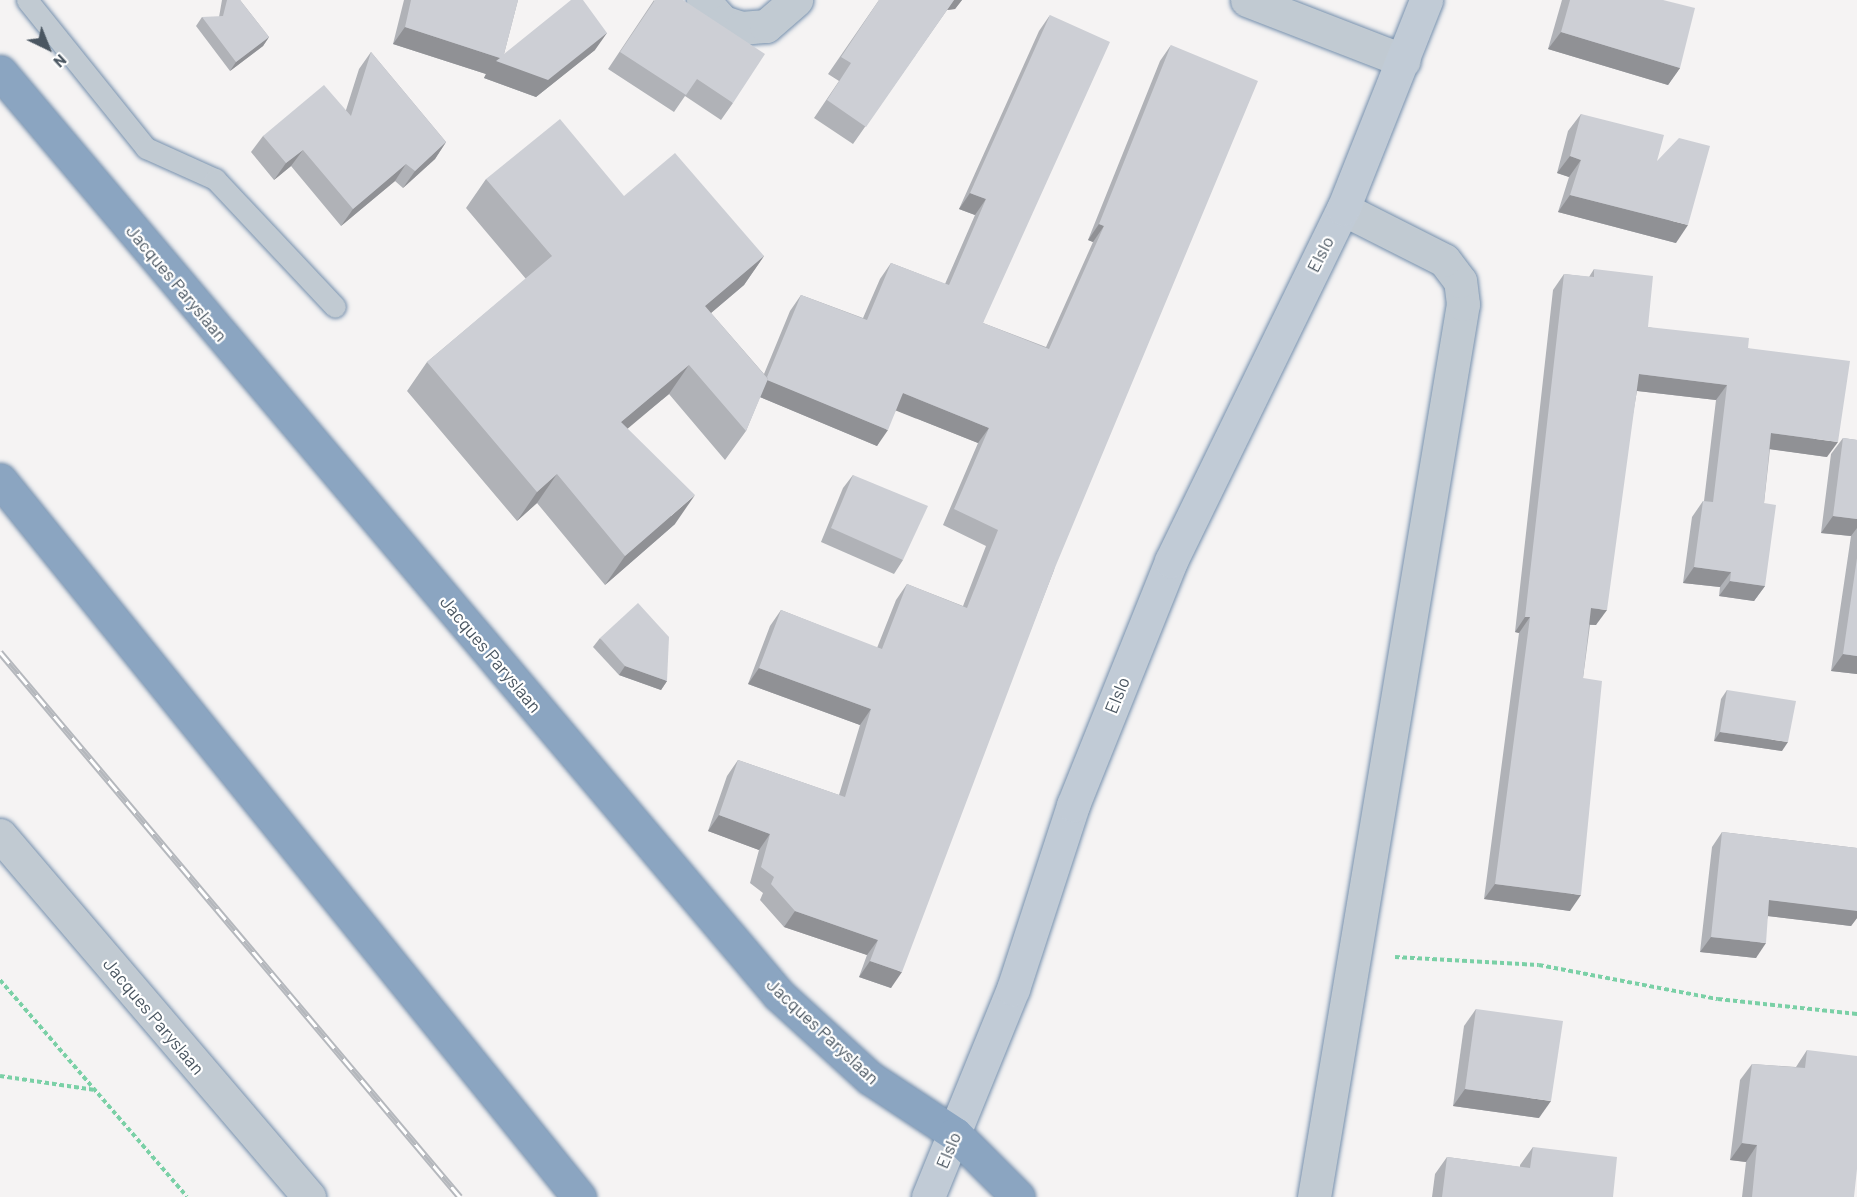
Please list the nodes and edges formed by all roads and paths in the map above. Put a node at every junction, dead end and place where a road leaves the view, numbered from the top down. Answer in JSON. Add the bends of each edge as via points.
{"nodes":[{"id":1,"x":27,"y":0,"type":"edge"},
{"id":2,"x":703,"y":0,"type":"edge"},
{"id":3,"x":1246,"y":0,"type":"edge"},
{"id":4,"x":1426,"y":0,"type":"edge"},
{"id":5,"x":796,"y":1,"type":"edge"},
{"id":6,"x":1404,"y":61,"type":"junction"},
{"id":7,"x":0,"y":72,"type":"edge"},
{"id":8,"x":1343,"y":209,"type":"junction"},
{"id":9,"x":335,"y":307,"type":"dead end"},
{"id":10,"x":0,"y":480,"type":"edge"},
{"id":11,"x":0,"y":835,"type":"edge"},
{"id":12,"x":1354,"y":951,"type":"junction"},
{"id":13,"x":0,"y":980,"type":"edge"},
{"id":14,"x":1857,"y":1014,"type":"edge"},
{"id":15,"x":0,"y":1076,"type":"edge"},
{"id":16,"x":96,"y":1090,"type":"junction"},
{"id":17,"x":954,"y":1134,"type":"junction"},
{"id":18,"x":187,"y":1197,"type":"edge"},
{"id":19,"x":309,"y":1197,"type":"edge"},
{"id":20,"x":579,"y":1197,"type":"edge"},
{"id":21,"x":928,"y":1197,"type":"edge"},
{"id":22,"x":1018,"y":1197,"type":"edge"},
{"id":23,"x":1314,"y":1197,"type":"edge"}],
"edges":[{"from":1,"to":9,"type":"lane","via":[[146,148],[215,178]]},
{"from":2,"to":5,"type":"street","via":[[723,22],[741,28],[766,26]]},
{"from":3,"to":6,"type":"street"},
{"from":4,"to":6,"type":"street","name":"Elslo"},
{"from":6,"to":8,"type":"street","name":"Elslo"},
{"from":7,"to":17,"type":"highway","name":"Jacques Paryslaan","via":[[779,995],[870,1078]]},
{"from":8,"to":12,"type":"street","via":[[1443,260],[1460,281],[1463,304]]},
{"from":8,"to":17,"type":"street","name":"Elslo","via":[[1171,561],[1073,805],[1012,989]]},
{"from":10,"to":20,"type":"highway"},
{"from":11,"to":19,"type":"street","name":"Jacques Paryslaan"},
{"from":12,"to":14,"type":"path","via":[[1433,963],[1539,965],[1718,999]]},
{"from":12,"to":23,"type":"street"},
{"from":13,"to":16,"type":"path"},
{"from":15,"to":16,"type":"path"},
{"from":16,"to":18,"type":"path"},
{"from":17,"to":21,"type":"street","name":"Elslo"},
{"from":17,"to":22,"type":"highway","name":"Jacques Paryslaan"}]}
